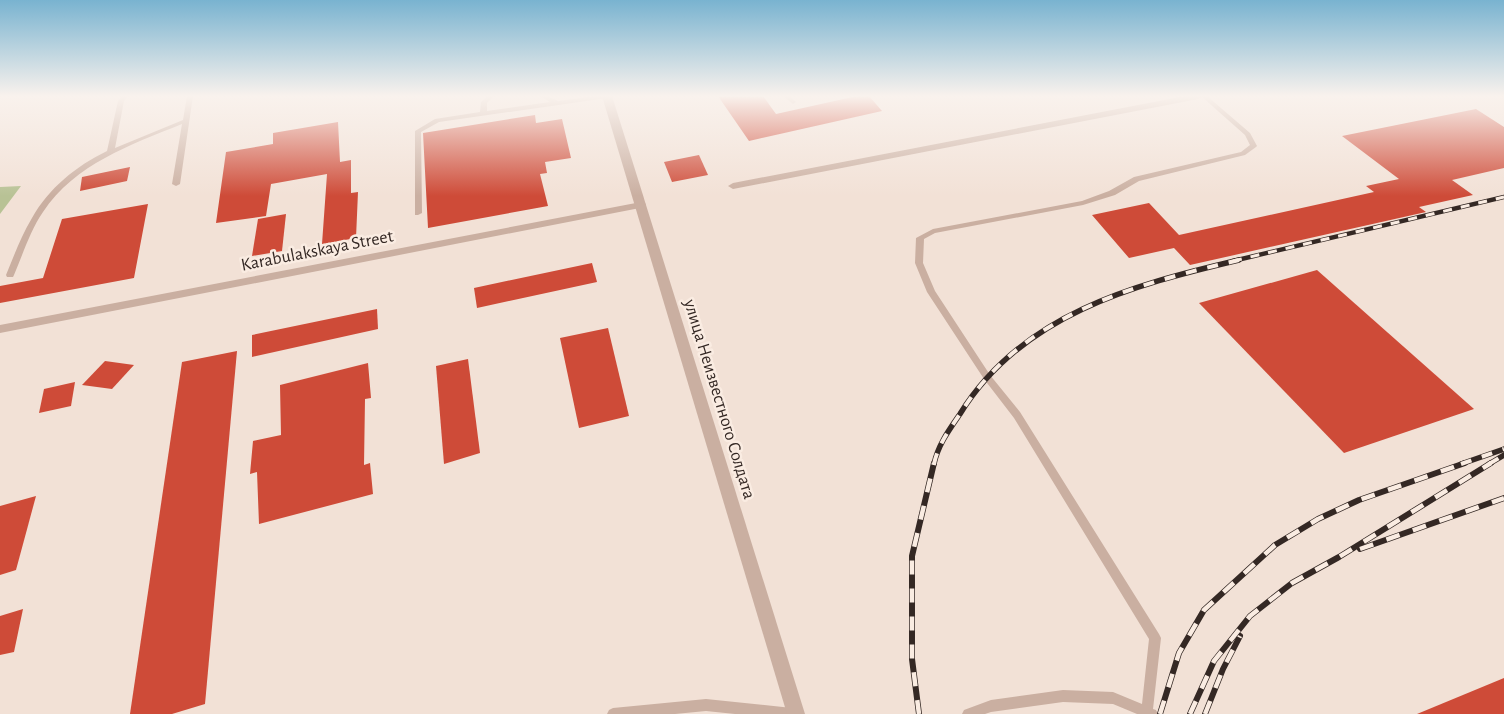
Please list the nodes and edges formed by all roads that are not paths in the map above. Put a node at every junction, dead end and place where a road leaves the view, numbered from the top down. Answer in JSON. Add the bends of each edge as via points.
{"nodes":[{"id":1,"x":115,"y":129,"type":"edge"},
{"id":2,"x":166,"y":129,"type":"edge"},
{"id":3,"x":184,"y":129,"type":"edge"},
{"id":4,"x":421,"y":129,"type":"edge"},
{"id":5,"x":617,"y":129,"type":"edge"},
{"id":6,"x":1026,"y":129,"type":"edge"},
{"id":7,"x":1243,"y":129,"type":"edge"},
{"id":8,"x":110,"y":153,"type":"junction"},
{"id":9,"x":176,"y":184,"type":"dead end"},
{"id":10,"x":733,"y":186,"type":"dead end"},
{"id":11,"x":641,"y":205,"type":"junction"},
{"id":12,"x":418,"y":213,"type":"dead end"},
{"id":13,"x":10,"y":275,"type":"dead end"},
{"id":14,"x":0,"y":329,"type":"edge"},
{"id":15,"x":1150,"y":713,"type":"edge"},
{"id":16,"x":613,"y":714,"type":"edge"},
{"id":17,"x":792,"y":714,"type":"edge"},
{"id":18,"x":796,"y":714,"type":"edge"},
{"id":19,"x":968,"y":714,"type":"edge"}],
"edges":[{"from":1,"to":8,"type":"lane"},
{"from":2,"to":8,"type":"lane"},
{"from":3,"to":9,"type":"lane"},
{"from":4,"to":12,"type":"lane","via":[[418,131]]},
{"from":5,"to":11,"type":"street","name":"улица Неизвестного Солдата"},
{"from":6,"to":10,"type":"street"},
{"from":7,"to":15,"type":"lane","via":[[1254,146],[1243,154],[1137,179],[1112,193],[1083,203],[933,231],[920,238],[919,263],[931,292],[987,377],[1017,415],[1155,638]]},
{"from":8,"to":13,"type":"lane","via":[[64,180],[39,213]]},
{"from":11,"to":14,"type":"street","name":"Karabulakskaya Street"},
{"from":11,"to":18,"type":"street","name":"улица Неизвестного Солдата"},
{"from":15,"to":19,"type":"lane","via":[[1113,698],[1063,696],[991,706]]},
{"from":16,"to":17,"type":"lane","via":[[706,705]]}]}
